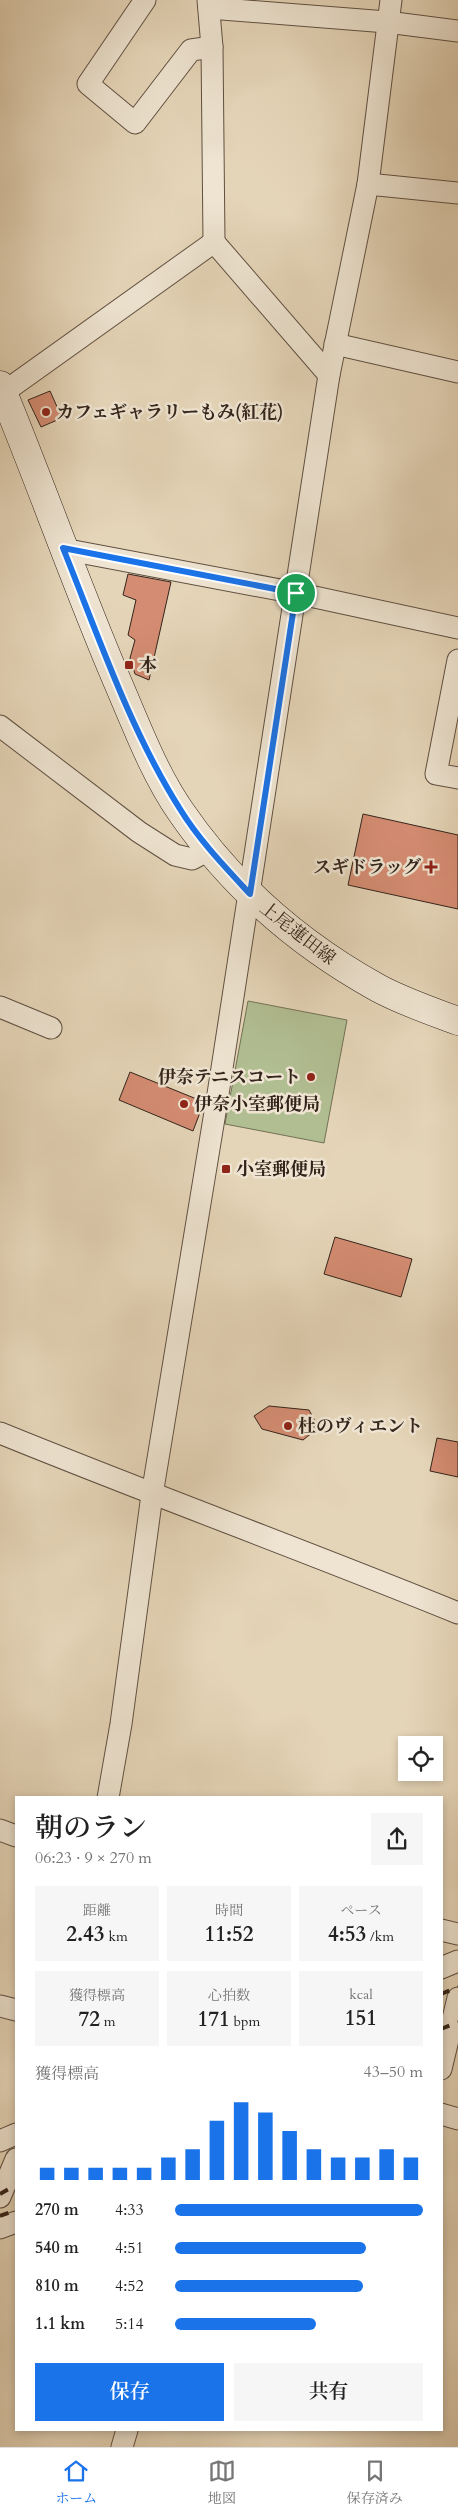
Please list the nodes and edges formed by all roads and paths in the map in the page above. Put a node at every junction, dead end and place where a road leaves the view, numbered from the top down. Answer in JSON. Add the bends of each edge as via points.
{"nodes":[{"id":1,"x":145,"y":0,"type":"edge"},
{"id":2,"x":390,"y":0,"type":"edge"},
{"id":3,"x":209,"y":4,"type":"edge"},
{"id":4,"x":387,"y":22,"type":"junction"},
{"id":5,"x":458,"y":31,"type":"edge"},
{"id":6,"x":212,"y":47,"type":"junction"},
{"id":7,"x":368,"y":184,"type":"junction"},
{"id":8,"x":458,"y":193,"type":"edge"},
{"id":9,"x":214,"y":242,"type":"junction"},
{"id":10,"x":335,"y":344,"type":"junction"},
{"id":11,"x":458,"y":372,"type":"edge"},
{"id":12,"x":329,"y":375,"type":"junction"},
{"id":13,"x":1,"y":391,"type":"edge"},
{"id":14,"x":63,"y":548,"type":"junction"},
{"id":15,"x":296,"y":593,"type":"junction"},
{"id":16,"x":458,"y":628,"type":"edge"},
{"id":17,"x":458,"y":660,"type":"edge"},
{"id":18,"x":0,"y":726,"type":"edge"},
{"id":19,"x":458,"y":778,"type":"edge"},
{"id":20,"x":209,"y":850,"type":"junction"},
{"id":21,"x":250,"y":894,"type":"junction"},
{"id":22,"x":0,"y":1007,"type":"edge"},
{"id":23,"x":458,"y":1021,"type":"edge"},
{"id":24,"x":51,"y":1028,"type":"dead end"},
{"id":25,"x":0,"y":1433,"type":"edge"},
{"id":26,"x":152,"y":1495,"type":"junction"},
{"id":27,"x":458,"y":1613,"type":"edge"},
{"id":28,"x":108,"y":1796,"type":"edge"},
{"id":29,"x":0,"y":1830,"type":"edge"},
{"id":30,"x":15,"y":1836,"type":"edge"},
{"id":31,"x":443,"y":1930,"type":"edge"},
{"id":32,"x":458,"y":1934,"type":"edge"},
{"id":33,"x":458,"y":1962,"type":"edge"},
{"id":34,"x":443,"y":1967,"type":"edge"},
{"id":35,"x":458,"y":1998,"type":"edge"},
{"id":36,"x":0,"y":2006,"type":"edge"},
{"id":37,"x":15,"y":2010,"type":"edge"},
{"id":38,"x":448,"y":2042,"type":"edge"},
{"id":39,"x":443,"y":2061,"type":"edge"},
{"id":40,"x":443,"y":2115,"type":"edge"},
{"id":41,"x":458,"y":2119,"type":"edge"},
{"id":42,"x":15,"y":2134,"type":"edge"},
{"id":43,"x":0,"y":2141,"type":"edge"},
{"id":44,"x":15,"y":2161,"type":"edge"},
{"id":45,"x":0,"y":2197,"type":"edge"},
{"id":46,"x":15,"y":2222,"type":"edge"},
{"id":47,"x":0,"y":2228,"type":"edge"},
{"id":48,"x":128,"y":2431,"type":"edge"},
{"id":49,"x":122,"y":2447,"type":"edge"}],
"edges":[{"from":1,"to":6,"type":"street","via":[[88,84],[135,123],[191,50]]},
{"from":2,"to":4,"type":"street"},
{"from":3,"to":4,"type":"street"},
{"from":3,"to":6,"type":"street"},
{"from":4,"to":5,"type":"street"},
{"from":4,"to":7,"type":"street"},
{"from":6,"to":9,"type":"street"},
{"from":7,"to":8,"type":"street"},
{"from":7,"to":10,"type":"street"},
{"from":9,"to":12,"type":"street"},
{"from":9,"to":13,"type":"street"},
{"from":10,"to":11,"type":"street"},
{"from":10,"to":12,"type":"street"},
{"from":12,"to":15,"type":"street"},
{"from":13,"to":14,"type":"main road","name":"上尾蓮田線"},
{"from":14,"to":15,"type":"street"},
{"from":14,"to":20,"type":"main road","name":"上尾蓮田線","via":[[159,775]]},
{"from":15,"to":16,"type":"street"},
{"from":15,"to":21,"type":"street"},
{"from":17,"to":19,"type":"street","via":[[436,774]]},
{"from":18,"to":20,"type":"street","via":[[175,855],[192,859]]},
{"from":20,"to":21,"type":"main road","name":"上尾蓮田線"},
{"from":21,"to":23,"type":"main road","name":"上尾蓮田線","via":[[295,934],[338,964],[403,1000]]},
{"from":21,"to":26,"type":"street"},
{"from":22,"to":24,"type":"street"},
{"from":25,"to":26,"type":"street"},
{"from":26,"to":27,"type":"street"},
{"from":26,"to":28,"type":"street"},
{"from":29,"to":30,"type":"street"},
{"from":31,"to":32,"type":"street"},
{"from":33,"to":34,"type":"street"},
{"from":35,"to":38,"type":"street"},
{"from":36,"to":37,"type":"street"},
{"from":38,"to":39,"type":"street"},
{"from":40,"to":41,"type":"street"},
{"from":42,"to":43,"type":"street"},
{"from":44,"to":45,"type":"street"},
{"from":46,"to":47,"type":"street"},
{"from":48,"to":49,"type":"street"}]}
